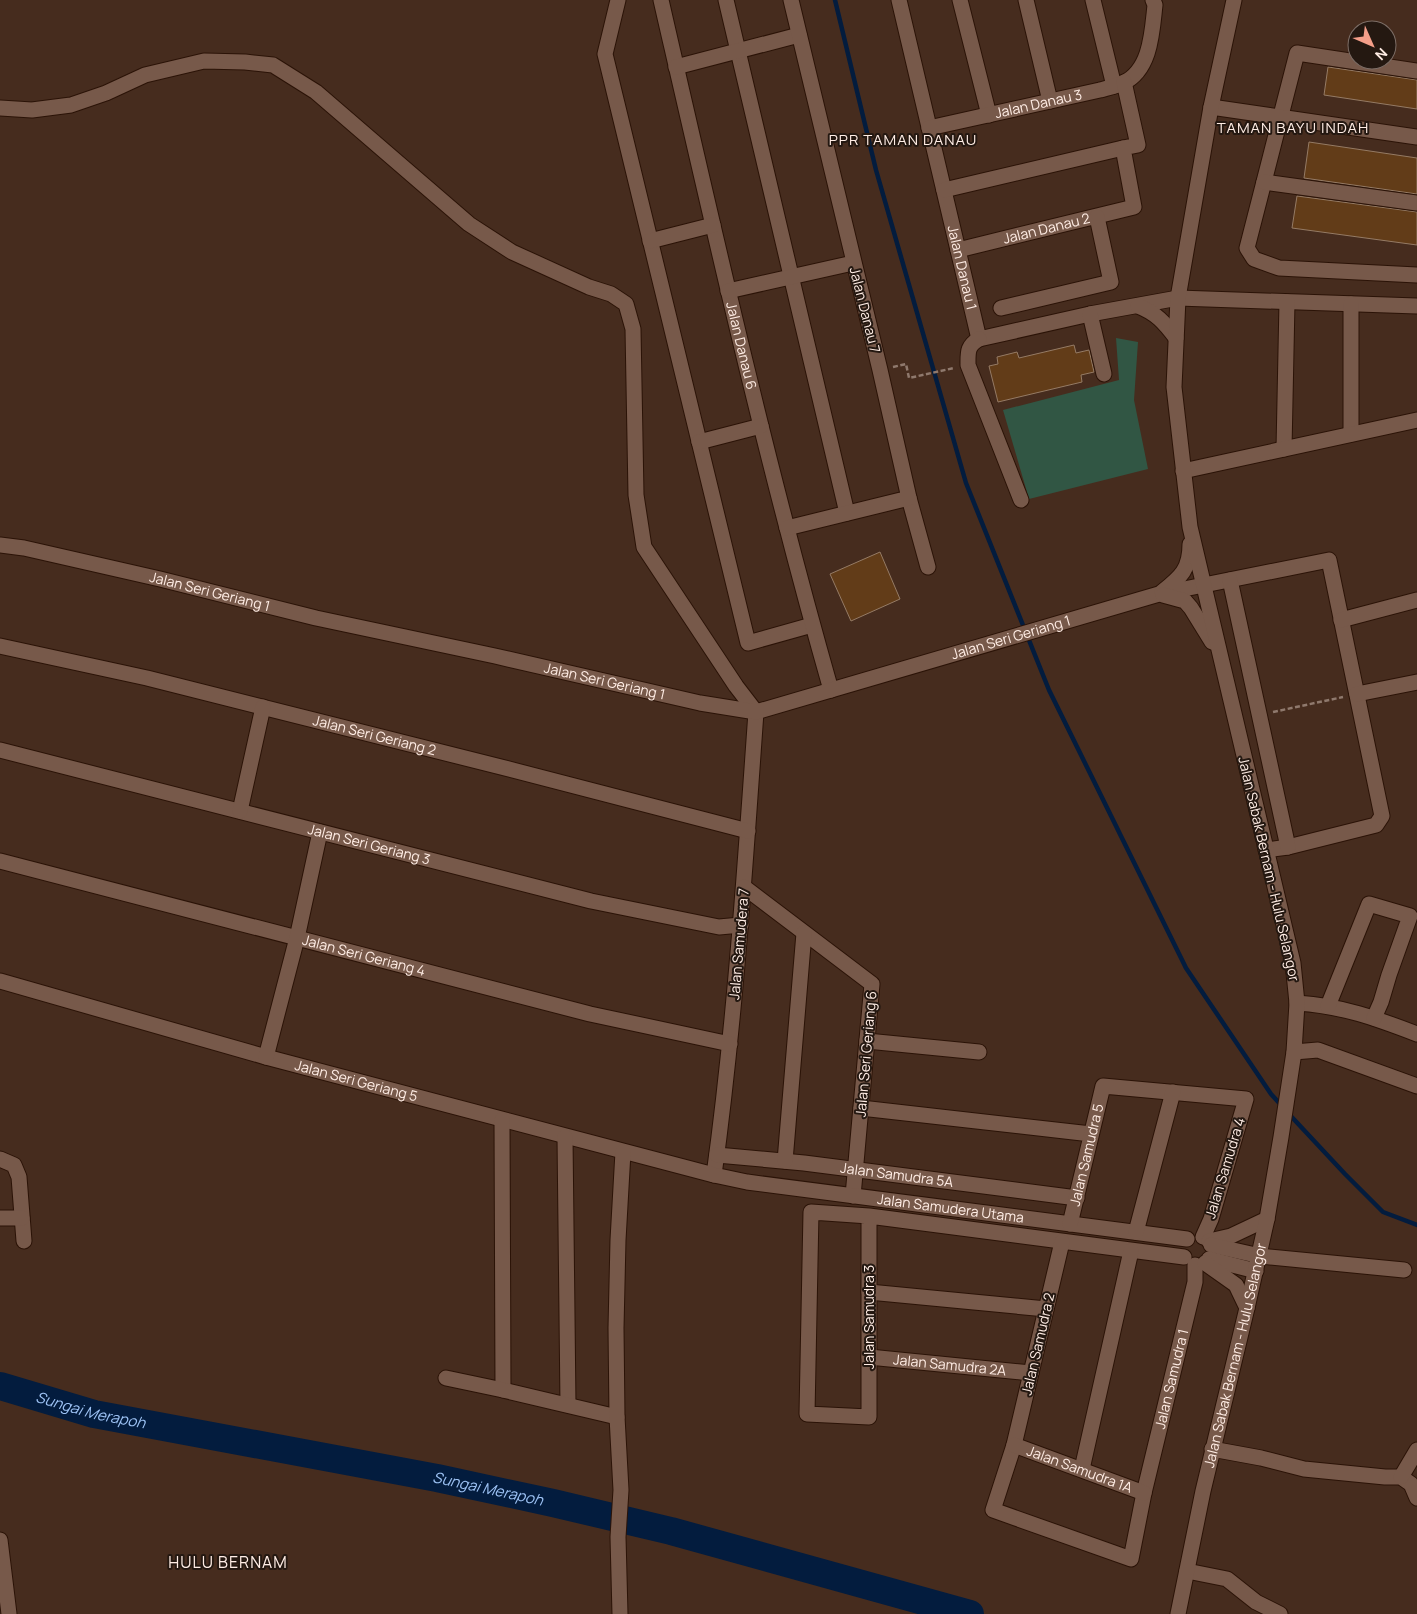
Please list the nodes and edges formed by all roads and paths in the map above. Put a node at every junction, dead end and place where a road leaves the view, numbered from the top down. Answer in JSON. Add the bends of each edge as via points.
{"nodes":[{"id":1,"x":618,"y":0,"type":"edge"},
{"id":2,"x":661,"y":0,"type":"edge"},
{"id":3,"x":726,"y":0,"type":"edge"},
{"id":4,"x":791,"y":0,"type":"edge"},
{"id":5,"x":899,"y":0,"type":"edge"},
{"id":6,"x":960,"y":0,"type":"edge"},
{"id":7,"x":1026,"y":0,"type":"edge"},
{"id":8,"x":1093,"y":0,"type":"edge"},
{"id":9,"x":1154,"y":0,"type":"edge"},
{"id":10,"x":1234,"y":0,"type":"edge"},
{"id":11,"x":799,"y":35,"type":"junction"},
{"id":12,"x":738,"y":51,"type":"junction"},
{"id":13,"x":676,"y":67,"type":"junction"},
{"id":14,"x":1417,"y":71,"type":"edge"},
{"id":15,"x":1119,"y":84,"type":"junction"},
{"id":16,"x":1050,"y":101,"type":"junction"},
{"id":17,"x":1211,"y":107,"type":"junction"},
{"id":18,"x":0,"y":108,"type":"edge"},
{"id":19,"x":989,"y":115,"type":"junction"},
{"id":20,"x":1280,"y":117,"type":"junction"},
{"id":21,"x":929,"y":128,"type":"junction"},
{"id":22,"x":1417,"y":137,"type":"edge"},
{"id":23,"x":1122,"y":148,"type":"junction"},
{"id":24,"x":1264,"y":182,"type":"junction"},
{"id":25,"x":944,"y":190,"type":"junction"},
{"id":26,"x":1417,"y":203,"type":"edge"},
{"id":27,"x":1097,"y":217,"type":"junction"},
{"id":28,"x":713,"y":225,"type":"junction"},
{"id":29,"x":650,"y":241,"type":"junction"},
{"id":30,"x":958,"y":250,"type":"junction"},
{"id":31,"x":853,"y":262,"type":"junction"},
{"id":32,"x":1417,"y":275,"type":"edge"},
{"id":33,"x":792,"y":276,"type":"junction"},
{"id":34,"x":728,"y":291,"type":"junction"},
{"id":35,"x":1178,"y":298,"type":"junction"},
{"id":36,"x":1287,"y":302,"type":"junction"},
{"id":37,"x":1351,"y":304,"type":"junction"},
{"id":38,"x":1138,"y":306,"type":"junction"},
{"id":39,"x":1417,"y":306,"type":"edge"},
{"id":40,"x":1001,"y":308,"type":"dead end"},
{"id":41,"x":1090,"y":314,"type":"junction"},
{"id":42,"x":1176,"y":338,"type":"junction"},
{"id":43,"x":979,"y":339,"type":"junction"},
{"id":44,"x":906,"y":364,"type":"dead end"},
{"id":45,"x":959,"y":367,"type":"dead end"},
{"id":46,"x":1104,"y":374,"type":"dead end"},
{"id":47,"x":1417,"y":420,"type":"edge"},
{"id":48,"x":761,"y":426,"type":"junction"},
{"id":49,"x":1351,"y":434,"type":"junction"},
{"id":50,"x":699,"y":442,"type":"junction"},
{"id":51,"x":1284,"y":449,"type":"junction"},
{"id":52,"x":1183,"y":471,"type":"junction"},
{"id":53,"x":908,"y":498,"type":"junction"},
{"id":54,"x":1021,"y":500,"type":"dead end"},
{"id":55,"x":847,"y":513,"type":"junction"},
{"id":56,"x":1190,"y":527,"type":"junction"},
{"id":57,"x":787,"y":528,"type":"junction"},
{"id":58,"x":0,"y":546,"type":"edge"},
{"id":59,"x":928,"y":567,"type":"dead end"},
{"id":60,"x":1230,"y":580,"type":"junction"},
{"id":61,"x":1204,"y":585,"type":"junction"},
{"id":62,"x":1159,"y":594,"type":"junction"},
{"id":63,"x":1417,"y":600,"type":"edge"},
{"id":64,"x":1341,"y":620,"type":"junction"},
{"id":65,"x":812,"y":625,"type":"junction"},
{"id":66,"x":0,"y":646,"type":"edge"},
{"id":67,"x":1218,"y":652,"type":"junction"},
{"id":68,"x":1417,"y":682,"type":"edge"},
{"id":69,"x":831,"y":690,"type":"junction"},
{"id":70,"x":1357,"y":694,"type":"junction"},
{"id":71,"x":263,"y":707,"type":"junction"},
{"id":72,"x":1258,"y":711,"type":"junction"},
{"id":73,"x":756,"y":712,"type":"junction"},
{"id":74,"x":1235,"y":713,"type":"junction"},
{"id":75,"x":0,"y":750,"type":"edge"},
{"id":76,"x":240,"y":811,"type":"junction"},
{"id":77,"x":748,"y":831,"type":"junction"},
{"id":78,"x":320,"y":832,"type":"junction"},
{"id":79,"x":1288,"y":847,"type":"junction"},
{"id":80,"x":1266,"y":850,"type":"junction"},
{"id":81,"x":0,"y":861,"type":"edge"},
{"id":82,"x":744,"y":887,"type":"junction"},
{"id":83,"x":741,"y":925,"type":"junction"},
{"id":84,"x":804,"y":933,"type":"junction"},
{"id":85,"x":296,"y":938,"type":"junction"},
{"id":86,"x":0,"y":981,"type":"edge"},
{"id":87,"x":1297,"y":1003,"type":"junction"},
{"id":88,"x":1328,"y":1006,"type":"junction"},
{"id":89,"x":1374,"y":1018,"type":"junction"},
{"id":90,"x":1417,"y":1034,"type":"edge"},
{"id":91,"x":867,"y":1041,"type":"junction"},
{"id":92,"x":730,"y":1044,"type":"junction"},
{"id":93,"x":979,"y":1052,"type":"dead end"},
{"id":94,"x":1294,"y":1052,"type":"junction"},
{"id":95,"x":266,"y":1057,"type":"junction"},
{"id":96,"x":1417,"y":1086,"type":"edge"},
{"id":97,"x":1173,"y":1092,"type":"junction"},
{"id":98,"x":861,"y":1108,"type":"junction"},
{"id":99,"x":502,"y":1120,"type":"junction"},
{"id":100,"x":1091,"y":1134,"type":"junction"},
{"id":101,"x":565,"y":1137,"type":"junction"},
{"id":102,"x":623,"y":1152,"type":"junction"},
{"id":103,"x":716,"y":1155,"type":"junction"},
{"id":104,"x":0,"y":1159,"type":"edge"},
{"id":105,"x":785,"y":1161,"type":"junction"},
{"id":106,"x":856,"y":1170,"type":"junction"},
{"id":107,"x":714,"y":1175,"type":"junction"},
{"id":108,"x":853,"y":1196,"type":"junction"},
{"id":109,"x":1076,"y":1198,"type":"junction"},
{"id":110,"x":870,"y":1216,"type":"junction"},
{"id":111,"x":0,"y":1218,"type":"edge"},
{"id":112,"x":22,"y":1218,"type":"junction"},
{"id":113,"x":1267,"y":1219,"type":"junction"},
{"id":114,"x":1070,"y":1224,"type":"junction"},
{"id":115,"x":1136,"y":1232,"type":"junction"},
{"id":116,"x":24,"y":1241,"type":"dead end"},
{"id":117,"x":1062,"y":1242,"type":"junction"},
{"id":118,"x":1131,"y":1251,"type":"junction"},
{"id":119,"x":1202,"y":1253,"type":"junction"},
{"id":120,"x":1260,"y":1256,"type":"junction"},
{"id":121,"x":1404,"y":1270,"type":"dead end"},
{"id":122,"x":1256,"y":1272,"type":"junction"},
{"id":123,"x":869,"y":1292,"type":"junction"},
{"id":124,"x":1247,"y":1308,"type":"junction"},
{"id":125,"x":1046,"y":1309,"type":"junction"},
{"id":126,"x":869,"y":1357,"type":"junction"},
{"id":127,"x":1031,"y":1373,"type":"junction"},
{"id":128,"x":446,"y":1378,"type":"dead end"},
{"id":129,"x":503,"y":1390,"type":"junction"},
{"id":130,"x":568,"y":1405,"type":"junction"},
{"id":131,"x":617,"y":1417,"type":"junction"},
{"id":132,"x":869,"y":1417,"type":"joint"},
{"id":133,"x":1014,"y":1446,"type":"junction"},
{"id":134,"x":1212,"y":1449,"type":"junction"},
{"id":135,"x":1417,"y":1450,"type":"edge"},
{"id":136,"x":1082,"y":1469,"type":"junction"},
{"id":137,"x":1401,"y":1477,"type":"junction"},
{"id":138,"x":1144,"y":1493,"type":"junction"},
{"id":139,"x":1417,"y":1498,"type":"edge"},
{"id":140,"x":0,"y":1540,"type":"edge"},
{"id":141,"x":1186,"y":1571,"type":"junction"},
{"id":142,"x":3,"y":1594,"type":"edge"},
{"id":143,"x":9,"y":1614,"type":"edge"},
{"id":144,"x":620,"y":1614,"type":"edge"},
{"id":145,"x":1178,"y":1614,"type":"edge"},
{"id":146,"x":1280,"y":1614,"type":"edge"}],
"edges":[{"from":1,"to":29,"type":"street","via":[[605,54]]},
{"from":2,"to":13,"type":"street","name":"Jalan Danau 6"},
{"from":3,"to":12,"type":"street"},
{"from":4,"to":11,"type":"street","name":"Jalan Danau 7"},
{"from":5,"to":21,"type":"street","name":"Jalan Danau 1"},
{"from":6,"to":19,"type":"street"},
{"from":7,"to":16,"type":"street"},
{"from":8,"to":15,"type":"street"},
{"from":9,"to":15,"type":"street","name":"Jalan Danau 3","via":[[1151,40],[1142,67]]},
{"from":10,"to":17,"type":"street"},
{"from":11,"to":12,"type":"street"},
{"from":11,"to":31,"type":"street","name":"Jalan Danau 7"},
{"from":12,"to":13,"type":"street"},
{"from":12,"to":33,"type":"street"},
{"from":13,"to":28,"type":"street","name":"Jalan Danau 6"},
{"from":14,"to":20,"type":"street","via":[[1297,52]]},
{"from":15,"to":16,"type":"street","name":"Jalan Danau 3"},
{"from":15,"to":23,"type":"street","via":[[1138,145]]},
{"from":16,"to":19,"type":"street","name":"Jalan Danau 3"},
{"from":17,"to":20,"type":"street"},
{"from":17,"to":35,"type":"street"},
{"from":18,"to":73,"type":"street","via":[[32,110],[71,105],[145,75],[204,61],[273,66],[316,92],[469,224],[512,252],[611,294],[626,304],[633,329],[636,495],[644,547]]},
{"from":19,"to":21,"type":"street","name":"Jalan Danau 3"},
{"from":20,"to":22,"type":"street"},
{"from":20,"to":24,"type":"street"},
{"from":21,"to":25,"type":"street","name":"Jalan Danau 1"},
{"from":23,"to":25,"type":"street"},
{"from":23,"to":27,"type":"street","name":"Jalan Danau 2","via":[[1134,207]]},
{"from":24,"to":26,"type":"street"},
{"from":24,"to":32,"type":"street","via":[[1247,248],[1254,260],[1279,268]]},
{"from":25,"to":30,"type":"street","name":"Jalan Danau 1"},
{"from":27,"to":30,"type":"street","name":"Jalan Danau 2"},
{"from":27,"to":40,"type":"street","via":[[1111,282]]},
{"from":28,"to":29,"type":"street"},
{"from":28,"to":34,"type":"street","name":"Jalan Danau 6"},
{"from":29,"to":50,"type":"street"},
{"from":30,"to":43,"type":"street","name":"Jalan Danau 1"},
{"from":31,"to":33,"type":"street"},
{"from":31,"to":53,"type":"street","name":"Jalan Danau 7"},
{"from":33,"to":34,"type":"street"},
{"from":33,"to":55,"type":"street"},
{"from":34,"to":48,"type":"street","name":"Jalan Danau 6"},
{"from":35,"to":36,"type":"street"},
{"from":35,"to":38,"type":"street"},
{"from":35,"to":42,"type":"street"},
{"from":36,"to":37,"type":"street"},
{"from":36,"to":51,"type":"street"},
{"from":37,"to":39,"type":"street"},
{"from":37,"to":49,"type":"street"},
{"from":38,"to":41,"type":"street"},
{"from":38,"to":42,"type":"street","via":[[1162,319]]},
{"from":41,"to":43,"type":"street"},
{"from":41,"to":46,"type":"street"},
{"from":42,"to":52,"type":"street","via":[[1174,387]]},
{"from":43,"to":54,"type":"street","via":[[968,351],[968,365]]},
{"from":44,"to":45,"type":"path","via":[[909,378]]},
{"from":47,"to":49,"type":"street"},
{"from":48,"to":50,"type":"street"},
{"from":48,"to":57,"type":"street","name":"Jalan Danau 6"},
{"from":49,"to":51,"type":"street"},
{"from":50,"to":65,"type":"street","via":[[748,643]]},
{"from":51,"to":52,"type":"street"},
{"from":52,"to":56,"type":"street"},
{"from":53,"to":55,"type":"street"},
{"from":53,"to":59,"type":"street","name":"Jalan Danau 7"},
{"from":55,"to":57,"type":"street"},
{"from":56,"to":61,"type":"street"},
{"from":56,"to":62,"type":"street","via":[[1190,558],[1186,568]]},
{"from":57,"to":65,"type":"street","name":"Jalan Danau 6"},
{"from":58,"to":73,"type":"street","name":"Jalan Seri Geriang 1","via":[[24,548],[316,618],[700,703]]},
{"from":60,"to":61,"type":"street","name":"Jalan Seri Geriang 1"},
{"from":60,"to":64,"type":"street","name":"Jalan Seri Geriang 1","via":[[1329,560]]},
{"from":60,"to":72,"type":"street"},
{"from":61,"to":62,"type":"street","name":"Jalan Seri Geriang 1"},
{"from":61,"to":67,"type":"street"},
{"from":62,"to":67,"type":"street","via":[[1185,601]]},
{"from":62,"to":69,"type":"street","name":"Jalan Seri Geriang 1"},
{"from":63,"to":64,"type":"street"},
{"from":64,"to":70,"type":"street"},
{"from":65,"to":69,"type":"street","name":"Jalan Danau 6"},
{"from":66,"to":71,"type":"street","name":"Jalan Seri Geriang 2"},
{"from":67,"to":74,"type":"street","name":"Jalan Sabak Bernam - Hulu Selangor"},
{"from":68,"to":70,"type":"street"},
{"from":69,"to":73,"type":"street","name":"Jalan Seri Geriang 1"},
{"from":70,"to":72,"type":"path"},
{"from":70,"to":79,"type":"street","via":[[1382,816],[1376,825]]},
{"from":71,"to":76,"type":"street"},
{"from":71,"to":77,"type":"street","name":"Jalan Seri Geriang 2"},
{"from":72,"to":74,"type":"street"},
{"from":72,"to":79,"type":"street"},
{"from":73,"to":77,"type":"street","name":"Jalan Samudera 7"},
{"from":74,"to":80,"type":"street","name":"Jalan Sabak Bernam - Hulu Selangor"},
{"from":75,"to":76,"type":"street","name":"Jalan Seri Geriang 3"},
{"from":76,"to":78,"type":"street","name":"Jalan Seri Geriang 3"},
{"from":77,"to":82,"type":"street","name":"Jalan Samudera 7"},
{"from":78,"to":83,"type":"street","name":"Jalan Seri Geriang 3","via":[[591,901],[719,927]]},
{"from":78,"to":85,"type":"street"},
{"from":79,"to":80,"type":"street"},
{"from":80,"to":87,"type":"street","name":"Jalan Sabak Bernam - Hulu Selangor","via":[[1293,963]]},
{"from":81,"to":85,"type":"street","name":"Jalan Seri Geriang 4"},
{"from":82,"to":83,"type":"street","name":"Jalan Samudera 7"},
{"from":82,"to":84,"type":"street","name":"Jalan Seri Geriang 6"},
{"from":83,"to":92,"type":"street","name":"Jalan Samudera 7"},
{"from":84,"to":91,"type":"street","name":"Jalan Seri Geriang 6","via":[[872,984]]},
{"from":84,"to":105,"type":"street"},
{"from":85,"to":92,"type":"street","name":"Jalan Seri Geriang 4","via":[[590,1014]]},
{"from":85,"to":95,"type":"street"},
{"from":86,"to":95,"type":"street","name":"Jalan Seri Geriang 5"},
{"from":87,"to":88,"type":"street"},
{"from":87,"to":94,"type":"street","name":"Jalan Sabak Bernam - Hulu Selangor"},
{"from":88,"to":89,"type":"street"},
{"from":88,"to":89,"type":"street","via":[[1369,904],[1410,916]]},
{"from":89,"to":90,"type":"street"},
{"from":91,"to":93,"type":"street"},
{"from":91,"to":98,"type":"street","name":"Jalan Seri Geriang 6"},
{"from":92,"to":103,"type":"street","name":"Jalan Samudera 7"},
{"from":94,"to":96,"type":"street","via":[[1318,1050]]},
{"from":94,"to":113,"type":"street","name":"Jalan Sabak Bernam - Hulu Selangor"},
{"from":95,"to":99,"type":"street","name":"Jalan Seri Geriang 5"},
{"from":97,"to":100,"type":"street","name":"Jalan Samudra 5","via":[[1103,1086]]},
{"from":97,"to":115,"type":"street"},
{"from":97,"to":119,"type":"street","name":"Jalan Samudra 4","via":[[1246,1099]]},
{"from":98,"to":100,"type":"street"},
{"from":98,"to":106,"type":"street","name":"Jalan Seri Geriang 6"},
{"from":99,"to":101,"type":"street","name":"Jalan Seri Geriang 5"},
{"from":99,"to":129,"type":"street"},
{"from":100,"to":109,"type":"street","name":"Jalan Samudra 5"},
{"from":101,"to":102,"type":"street","name":"Jalan Seri Geriang 5"},
{"from":101,"to":130,"type":"street"},
{"from":102,"to":107,"type":"street","name":"Jalan Seri Geriang 5"},
{"from":102,"to":131,"type":"street","via":[[617,1299]]},
{"from":103,"to":105,"type":"street","name":"Jalan Samudra 5A"},
{"from":103,"to":107,"type":"street","name":"Jalan Samudera 7"},
{"from":104,"to":112,"type":"street","via":[[14,1165],[19,1177]]},
{"from":105,"to":106,"type":"street","name":"Jalan Samudra 5A"},
{"from":106,"to":108,"type":"street","name":"Jalan Seri Geriang 6"},
{"from":106,"to":109,"type":"street","name":"Jalan Samudra 5A"},
{"from":107,"to":108,"type":"street","name":"Jalan Samudera Utama"},
{"from":108,"to":114,"type":"street","name":"Jalan Samudera Utama"},
{"from":109,"to":114,"type":"street","name":"Jalan Samudra 5"},
{"from":110,"to":117,"type":"street","name":"Jalan Samudera Utama"},
{"from":110,"to":123,"type":"street","name":"Jalan Samudra 3"},
{"from":110,"to":132,"type":"street","name":"Jalan Samudera Utama","via":[[811,1212],[807,1414]]},
{"from":111,"to":112,"type":"street"},
{"from":112,"to":116,"type":"street"},
{"from":113,"to":119,"type":"street"},
{"from":113,"to":120,"type":"street","name":"Jalan Sabak Bernam - Hulu Selangor"},
{"from":114,"to":115,"type":"street","name":"Jalan Samudera Utama"},
{"from":115,"to":119,"type":"street","name":"Jalan Samudera Utama","via":[[1188,1240],[1183,1248]]},
{"from":117,"to":118,"type":"street","name":"Jalan Samudera Utama"},
{"from":117,"to":125,"type":"street","name":"Jalan Samudra 2"},
{"from":118,"to":119,"type":"street","name":"Jalan Samudera Utama"},
{"from":118,"to":136,"type":"street"},
{"from":119,"to":120,"type":"street","name":"Jalan Samudera Utama"},
{"from":119,"to":122,"type":"street","name":"Jalan Samudera Utama"},
{"from":119,"to":124,"type":"street","via":[[1236,1284]]},
{"from":119,"to":138,"type":"street","name":"Jalan Samudra 1"},
{"from":120,"to":121,"type":"street","name":"Jalan Samudera Utama"},
{"from":120,"to":122,"type":"street","name":"Jalan Sabak Bernam - Hulu Selangor"},
{"from":122,"to":124,"type":"street","name":"Jalan Sabak Bernam - Hulu Selangor"},
{"from":123,"to":125,"type":"street"},
{"from":123,"to":126,"type":"street","name":"Jalan Samudra 3"},
{"from":124,"to":134,"type":"street","name":"Jalan Sabak Bernam - Hulu Selangor"},
{"from":125,"to":127,"type":"street","name":"Jalan Samudra 2"},
{"from":126,"to":127,"type":"street","name":"Jalan Samudra 2A"},
{"from":126,"to":132,"type":"street","name":"Jalan Samudra 3"},
{"from":127,"to":133,"type":"street","name":"Jalan Samudra 2"},
{"from":128,"to":129,"type":"street"},
{"from":129,"to":130,"type":"street"},
{"from":130,"to":131,"type":"street"},
{"from":131,"to":144,"type":"street","via":[[621,1490],[618,1536]]},
{"from":133,"to":136,"type":"street","name":"Jalan Samudra 1A"},
{"from":133,"to":138,"type":"street","name":"Jalan Samudra 1","via":[[993,1510],[1131,1559]]},
{"from":134,"to":137,"type":"street","via":[[1304,1469]]},
{"from":134,"to":141,"type":"street","name":"Jalan Sabak Bernam - Hulu Selangor"},
{"from":135,"to":137,"type":"street"},
{"from":136,"to":138,"type":"street","name":"Jalan Samudra 1A"},
{"from":137,"to":139,"type":"street","via":[[1411,1484]]},
{"from":140,"to":142,"type":"street"},
{"from":141,"to":145,"type":"street","name":"Jalan Sabak Bernam - Hulu Selangor"},
{"from":141,"to":146,"type":"street","via":[[1227,1579],[1256,1602]]},
{"from":142,"to":143,"type":"street"}]}
